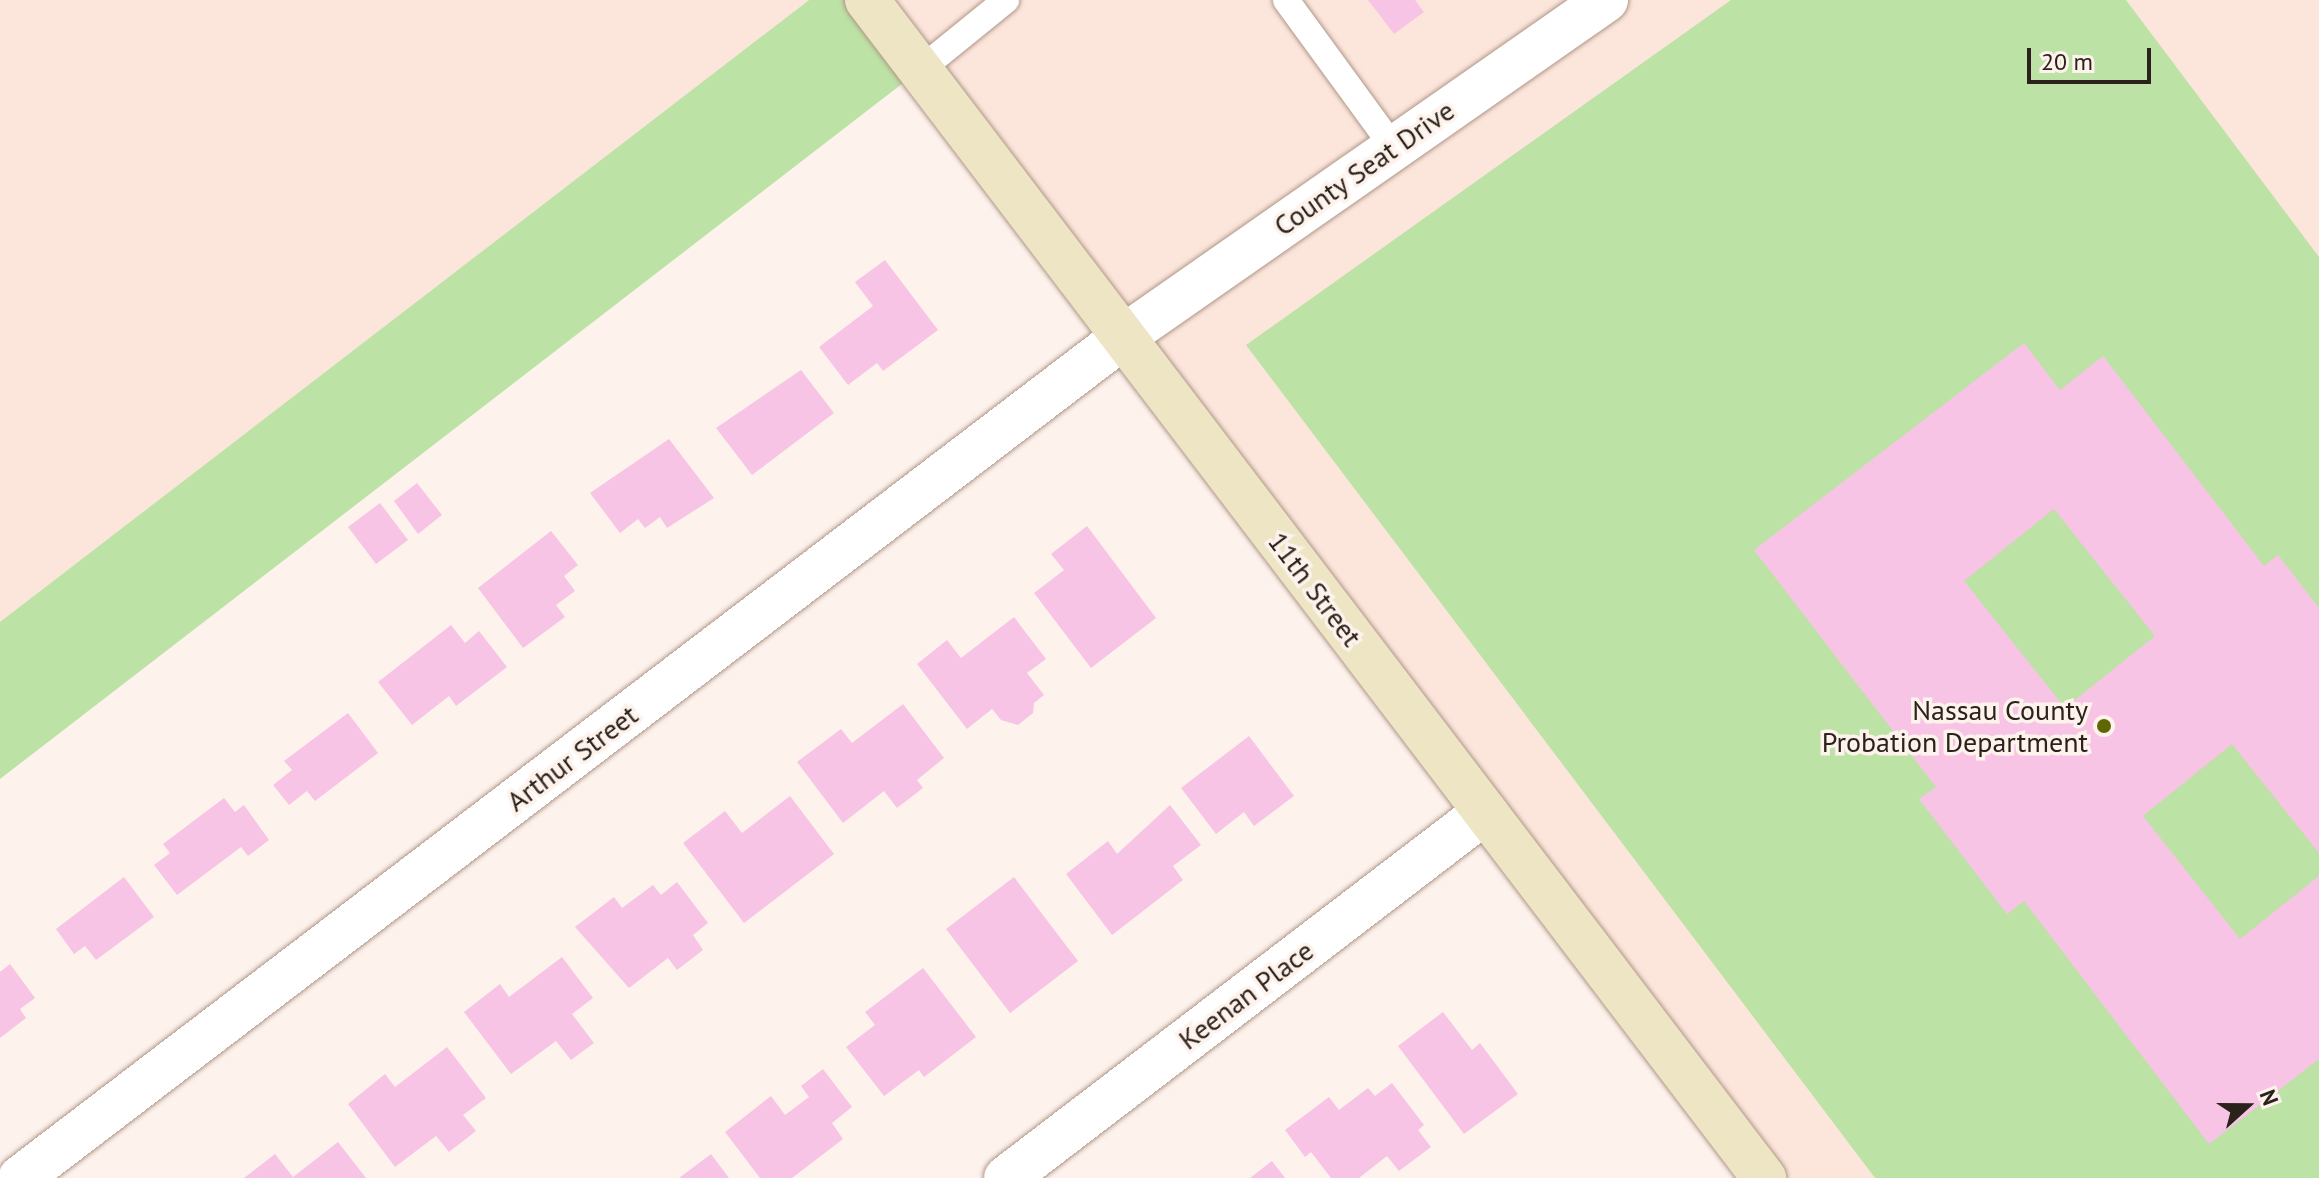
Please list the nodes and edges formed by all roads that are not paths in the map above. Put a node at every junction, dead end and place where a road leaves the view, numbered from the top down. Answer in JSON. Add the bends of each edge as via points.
{"nodes":[{"id":1,"x":867,"y":0,"type":"edge"},
{"id":2,"x":1006,"y":0,"type":"edge"},
{"id":3,"x":1286,"y":0,"type":"edge"},
{"id":4,"x":1606,"y":0,"type":"edge"},
{"id":5,"x":920,"y":70,"type":"junction"},
{"id":6,"x":1393,"y":147,"type":"junction"},
{"id":7,"x":1123,"y":337,"type":"junction"},
{"id":8,"x":1485,"y":812,"type":"junction"},
{"id":9,"x":20,"y":1178,"type":"edge"},
{"id":10,"x":1006,"y":1178,"type":"edge"},
{"id":11,"x":1764,"y":1178,"type":"edge"}],
"edges":[{"from":1,"to":5,"type":"main road","name":"11th Street"},
{"from":2,"to":5,"type":"lane"},
{"from":3,"to":6,"type":"lane"},
{"from":4,"to":6,"type":"street","name":"County Seat Drive"},
{"from":5,"to":7,"type":"main road","name":"11th Street"},
{"from":6,"to":7,"type":"street","name":"County Seat Drive"},
{"from":7,"to":8,"type":"main road","name":"11th Street"},
{"from":7,"to":9,"type":"street","name":"Arthur Street"},
{"from":8,"to":10,"type":"street","name":"Keenan Place"},
{"from":8,"to":11,"type":"main road","name":"11th Street"}]}
